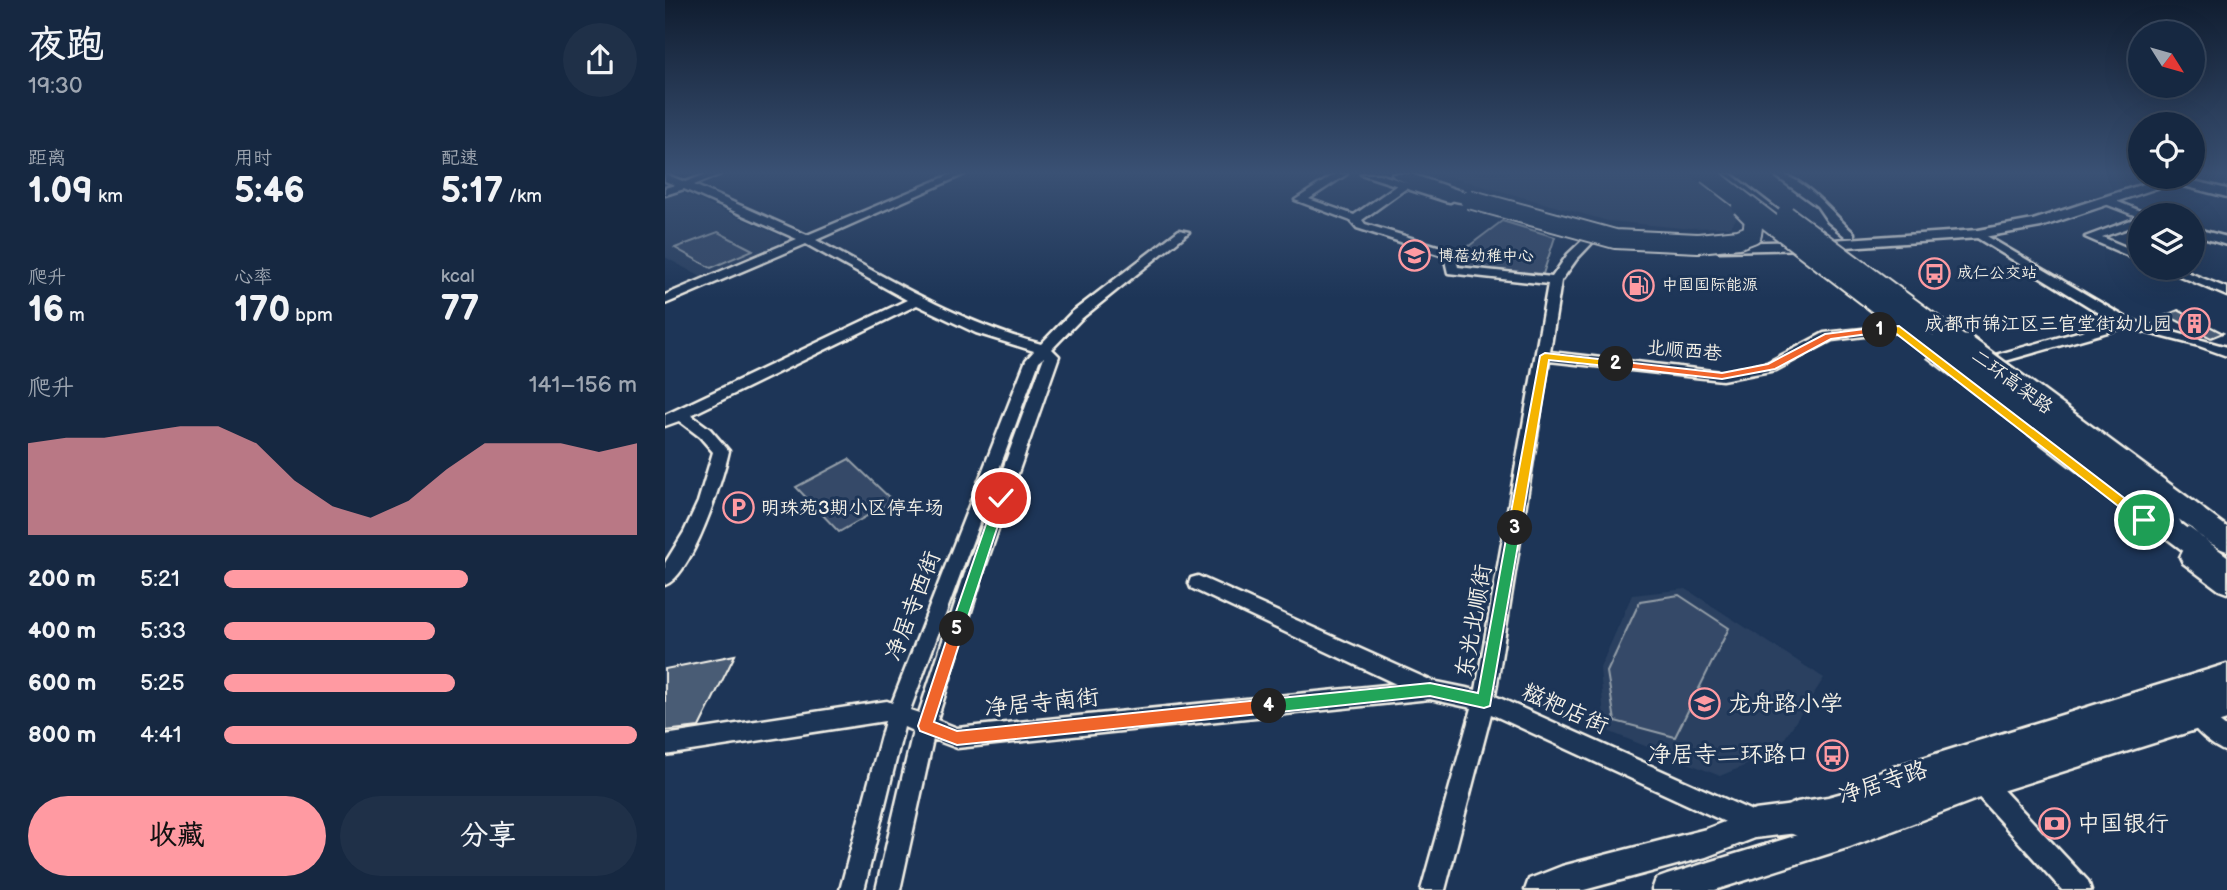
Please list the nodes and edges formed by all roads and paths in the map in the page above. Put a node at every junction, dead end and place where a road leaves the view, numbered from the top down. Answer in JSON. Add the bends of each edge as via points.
{"nodes":[{"id":1,"x":752,"y":216,"type":"edge"},
{"id":2,"x":863,"y":216,"type":"edge"},
{"id":3,"x":1345,"y":216,"type":"edge"},
{"id":4,"x":1359,"y":216,"type":"edge"},
{"id":5,"x":1516,"y":216,"type":"edge"},
{"id":6,"x":1529,"y":216,"type":"edge"},
{"id":7,"x":1543,"y":216,"type":"edge"},
{"id":8,"x":1750,"y":216,"type":"edge"},
{"id":9,"x":1761,"y":216,"type":"edge"},
{"id":10,"x":1762,"y":216,"type":"edge"},
{"id":11,"x":1770,"y":216,"type":"edge"},
{"id":12,"x":1786,"y":216,"type":"edge"},
{"id":13,"x":1829,"y":216,"type":"edge"},
{"id":14,"x":2032,"y":216,"type":"edge"},
{"id":15,"x":2062,"y":216,"type":"edge"},
{"id":16,"x":1355,"y":219,"type":"junction"},
{"id":17,"x":2128,"y":224,"type":"edge"},
{"id":18,"x":1183,"y":232,"type":"dead end"},
{"id":19,"x":1850,"y":234,"type":"junction"},
{"id":20,"x":1978,"y":234,"type":"junction"},
{"id":21,"x":2205,"y":235,"type":"edge"},
{"id":22,"x":1590,"y":239,"type":"junction"},
{"id":23,"x":806,"y":240,"type":"junction"},
{"id":24,"x":1799,"y":241,"type":"junction"},
{"id":25,"x":2227,"y":241,"type":"edge"},
{"id":26,"x":2128,"y":252,"type":"edge"},
{"id":27,"x":2197,"y":280,"type":"edge"},
{"id":28,"x":1555,"y":281,"type":"junction"},
{"id":29,"x":2227,"y":292,"type":"edge"},
{"id":30,"x":665,"y":300,"type":"edge"},
{"id":31,"x":915,"y":301,"type":"junction"},
{"id":32,"x":2125,"y":323,"type":"junction"},
{"id":33,"x":1896,"y":328,"type":"junction"},
{"id":34,"x":1044,"y":349,"type":"junction"},
{"id":35,"x":2227,"y":352,"type":"edge"},
{"id":36,"x":1545,"y":356,"type":"junction"},
{"id":37,"x":1978,"y":364,"type":"junction"},
{"id":38,"x":672,"y":417,"type":"edge"},
{"id":39,"x":2227,"y":541,"type":"edge"},
{"id":40,"x":2227,"y":553,"type":"edge"},
{"id":41,"x":2227,"y":570,"type":"edge"},
{"id":42,"x":665,"y":578,"type":"edge"},
{"id":43,"x":1198,"y":583,"type":"dead end"},
{"id":44,"x":2227,"y":584,"type":"edge"},
{"id":45,"x":2227,"y":675,"type":"edge"},
{"id":46,"x":2227,"y":688,"type":"edge"},
{"id":47,"x":1430,"y":690,"type":"junction"},
{"id":48,"x":1484,"y":701,"type":"junction"},
{"id":49,"x":2227,"y":708,"type":"edge"},
{"id":50,"x":898,"y":715,"type":"junction"},
{"id":51,"x":2198,"y":717,"type":"junction"},
{"id":52,"x":925,"y":726,"type":"junction"},
{"id":53,"x":2227,"y":742,"type":"edge"},
{"id":54,"x":665,"y":745,"type":"edge"},
{"id":55,"x":1982,"y":784,"type":"junction"},
{"id":56,"x":1797,"y":819,"type":"junction"},
{"id":57,"x":1755,"y":824,"type":"junction"},
{"id":58,"x":852,"y":890,"type":"edge"},
{"id":59,"x":888,"y":890,"type":"edge"},
{"id":60,"x":1433,"y":890,"type":"edge"},
{"id":61,"x":1540,"y":890,"type":"edge"},
{"id":62,"x":1667,"y":890,"type":"edge"},
{"id":63,"x":2079,"y":890,"type":"edge"}],
"edges":[{"from":1,"to":23,"type":"street"},
{"from":2,"to":23,"type":"street"},
{"from":3,"to":16,"type":"street"},
{"from":4,"to":16,"type":"street"},
{"from":5,"to":22,"type":"main road"},
{"from":6,"to":8,"type":"highway","bridge":true,"via":[[1615,239],[1697,243],[1752,234],[1754,219]]},
{"from":7,"to":24,"type":"main road","via":[[1625,234]]},
{"from":9,"to":24,"type":"main road"},
{"from":10,"to":41,"type":"highway","name":"二环高架路","bridge":true},
{"from":11,"to":24,"type":"main road"},
{"from":12,"to":39,"type":"highway","name":"二环高架路","bridge":true},
{"from":13,"to":19,"type":"street"},
{"from":14,"to":19,"type":"main road","via":[[1968,228]]},
{"from":15,"to":20,"type":"main road"},
{"from":16,"to":28,"type":"street","via":[[1361,226],[1450,254],[1452,270]]},
{"from":17,"to":26,"type":"street","via":[[2091,237]]},
{"from":18,"to":34,"type":"street","name":"净居寺西街","via":[[1085,308]]},
{"from":19,"to":24,"type":"main road"},
{"from":20,"to":24,"type":"main road"},
{"from":20,"to":32,"type":"street"},
{"from":21,"to":25,"type":"street"},
{"from":22,"to":24,"type":"main road","via":[[1680,248]]},
{"from":22,"to":28,"type":"street"},
{"from":23,"to":30,"type":"street"},
{"from":23,"to":31,"type":"street"},
{"from":24,"to":33,"type":"main road"},
{"from":24,"to":37,"type":"main road"},
{"from":27,"to":29,"type":"street"},
{"from":28,"to":36,"type":"street","name":"东光北顺街"},
{"from":31,"to":34,"type":"street","via":[[1006,341]]},
{"from":31,"to":38,"type":"street"},
{"from":32,"to":35,"type":"street"},
{"from":32,"to":37,"type":"street"},
{"from":33,"to":36,"type":"street","name":"北顺西巷","via":[[1829,336],[1771,367],[1722,376]]},
{"from":33,"to":44,"type":"main road"},
{"from":34,"to":50,"type":"street","name":"净居寺西街","via":[[1033,360]]},
{"from":34,"to":52,"type":"street","via":[[1052,356]]},
{"from":36,"to":48,"type":"street","name":"东光北顺街"},
{"from":37,"to":40,"type":"main road"},
{"from":38,"to":42,"type":"street","via":[[705,433],[721,451],[705,509]]},
{"from":43,"to":47,"type":"street","name":"糍粑店街"},
{"from":45,"to":56,"type":"main road","name":"净居寺路","via":[[1830,800]]},
{"from":46,"to":56,"type":"highway","via":[[2027,757]]},
{"from":47,"to":48,"type":"street","name":"糍粑店街"},
{"from":47,"to":52,"type":"street","name":"净居寺南街","via":[[957,738]]},
{"from":48,"to":57,"type":"street","name":"糍粑店街"},
{"from":48,"to":60,"type":"street","name":"东光北顺街"},
{"from":49,"to":51,"type":"main road","name":"净居寺路"},
{"from":50,"to":52,"type":"street","name":"净居寺南街"},
{"from":50,"to":54,"type":"street","name":"净居寺南街","via":[[887,711]]},
{"from":50,"to":58,"type":"street","name":"净居寺西街"},
{"from":51,"to":53,"type":"street"},
{"from":51,"to":55,"type":"main road","name":"净居寺路"},
{"from":52,"to":59,"type":"street"},
{"from":55,"to":62,"type":"main road","name":"净居寺路","via":[[1850,833]]},
{"from":55,"to":63,"type":"street"},
{"from":56,"to":57,"type":"main road","name":"净居寺路"},
{"from":57,"to":61,"type":"main road","name":"净居寺路","via":[[1706,844]]}]}
